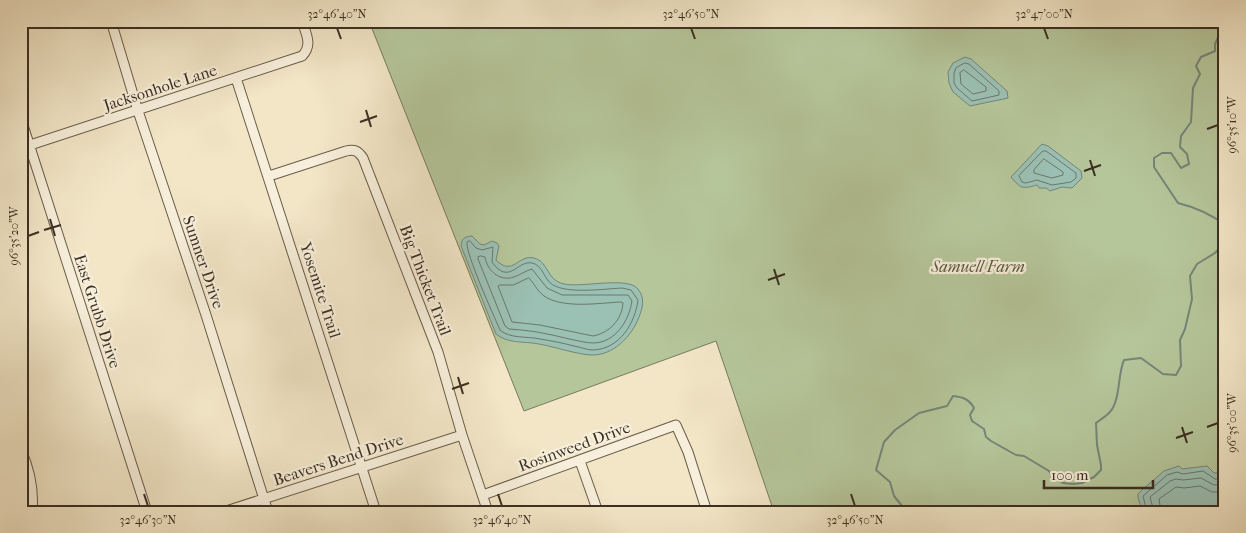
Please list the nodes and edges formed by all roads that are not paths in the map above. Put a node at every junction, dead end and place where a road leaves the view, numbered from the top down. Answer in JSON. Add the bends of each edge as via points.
{"nodes":[{"id":1,"x":111,"y":21,"type":"edge"},
{"id":2,"x":302,"y":21,"type":"edge"},
{"id":3,"x":236,"y":78,"type":"junction"},
{"id":4,"x":138,"y":111,"type":"junction"},
{"id":5,"x":21,"y":119,"type":"edge"},
{"id":6,"x":26,"y":147,"type":"edge"},
{"id":7,"x":268,"y":176,"type":"junction"},
{"id":8,"x":462,"y":435,"type":"junction"},
{"id":9,"x":21,"y":450,"type":"edge"},
{"id":10,"x":580,"y":461,"type":"junction"},
{"id":11,"x":362,"y":467,"type":"junction"},
{"id":12,"x":483,"y":495,"type":"junction"},
{"id":13,"x":264,"y":498,"type":"junction"},
{"id":14,"x":32,"y":512,"type":"edge"},
{"id":15,"x":147,"y":512,"type":"edge"},
{"id":16,"x":223,"y":512,"type":"edge"},
{"id":17,"x":268,"y":512,"type":"edge"},
{"id":18,"x":376,"y":512,"type":"edge"},
{"id":19,"x":488,"y":512,"type":"edge"},
{"id":20,"x":598,"y":512,"type":"edge"},
{"id":21,"x":707,"y":512,"type":"edge"}],
"edges":[{"from":1,"to":4,"type":"street","name":"Sumner Drive"},
{"from":2,"to":3,"type":"street","name":"Jacksonhole Lane","via":[[309,46],[302,56]]},
{"from":3,"to":4,"type":"street","name":"Jacksonhole Lane"},
{"from":3,"to":7,"type":"street","name":"Yosemite Trail"},
{"from":4,"to":6,"type":"street","name":"Jacksonhole Lane"},
{"from":4,"to":13,"type":"street","name":"Sumner Drive"},
{"from":5,"to":6,"type":"street","name":"East Grubb Drive"},
{"from":6,"to":15,"type":"street","name":"East Grubb Drive"},
{"from":7,"to":8,"type":"street","name":"Big Thicket Trail","via":[[346,151],[358,152],[363,158],[438,352]]},
{"from":7,"to":11,"type":"street","name":"Yosemite Trail"},
{"from":8,"to":11,"type":"street","name":"Beavers Bend Drive"},
{"from":8,"to":12,"type":"street","name":"Big Thicket Trail"},
{"from":9,"to":14,"type":"street","via":[[30,479]]},
{"from":10,"to":12,"type":"street","name":"Rosinweed Drive"},
{"from":10,"to":20,"type":"street"},
{"from":10,"to":21,"type":"street","name":"Rosinweed Drive","via":[[676,425]]},
{"from":11,"to":13,"type":"street","name":"Beavers Bend Drive"},
{"from":11,"to":18,"type":"street","name":"Yosemite Trail"},
{"from":12,"to":19,"type":"street","name":"Big Thicket Trail"},
{"from":13,"to":16,"type":"street","name":"Beavers Bend Drive"},
{"from":13,"to":17,"type":"street","name":"Sumner Drive"}]}
